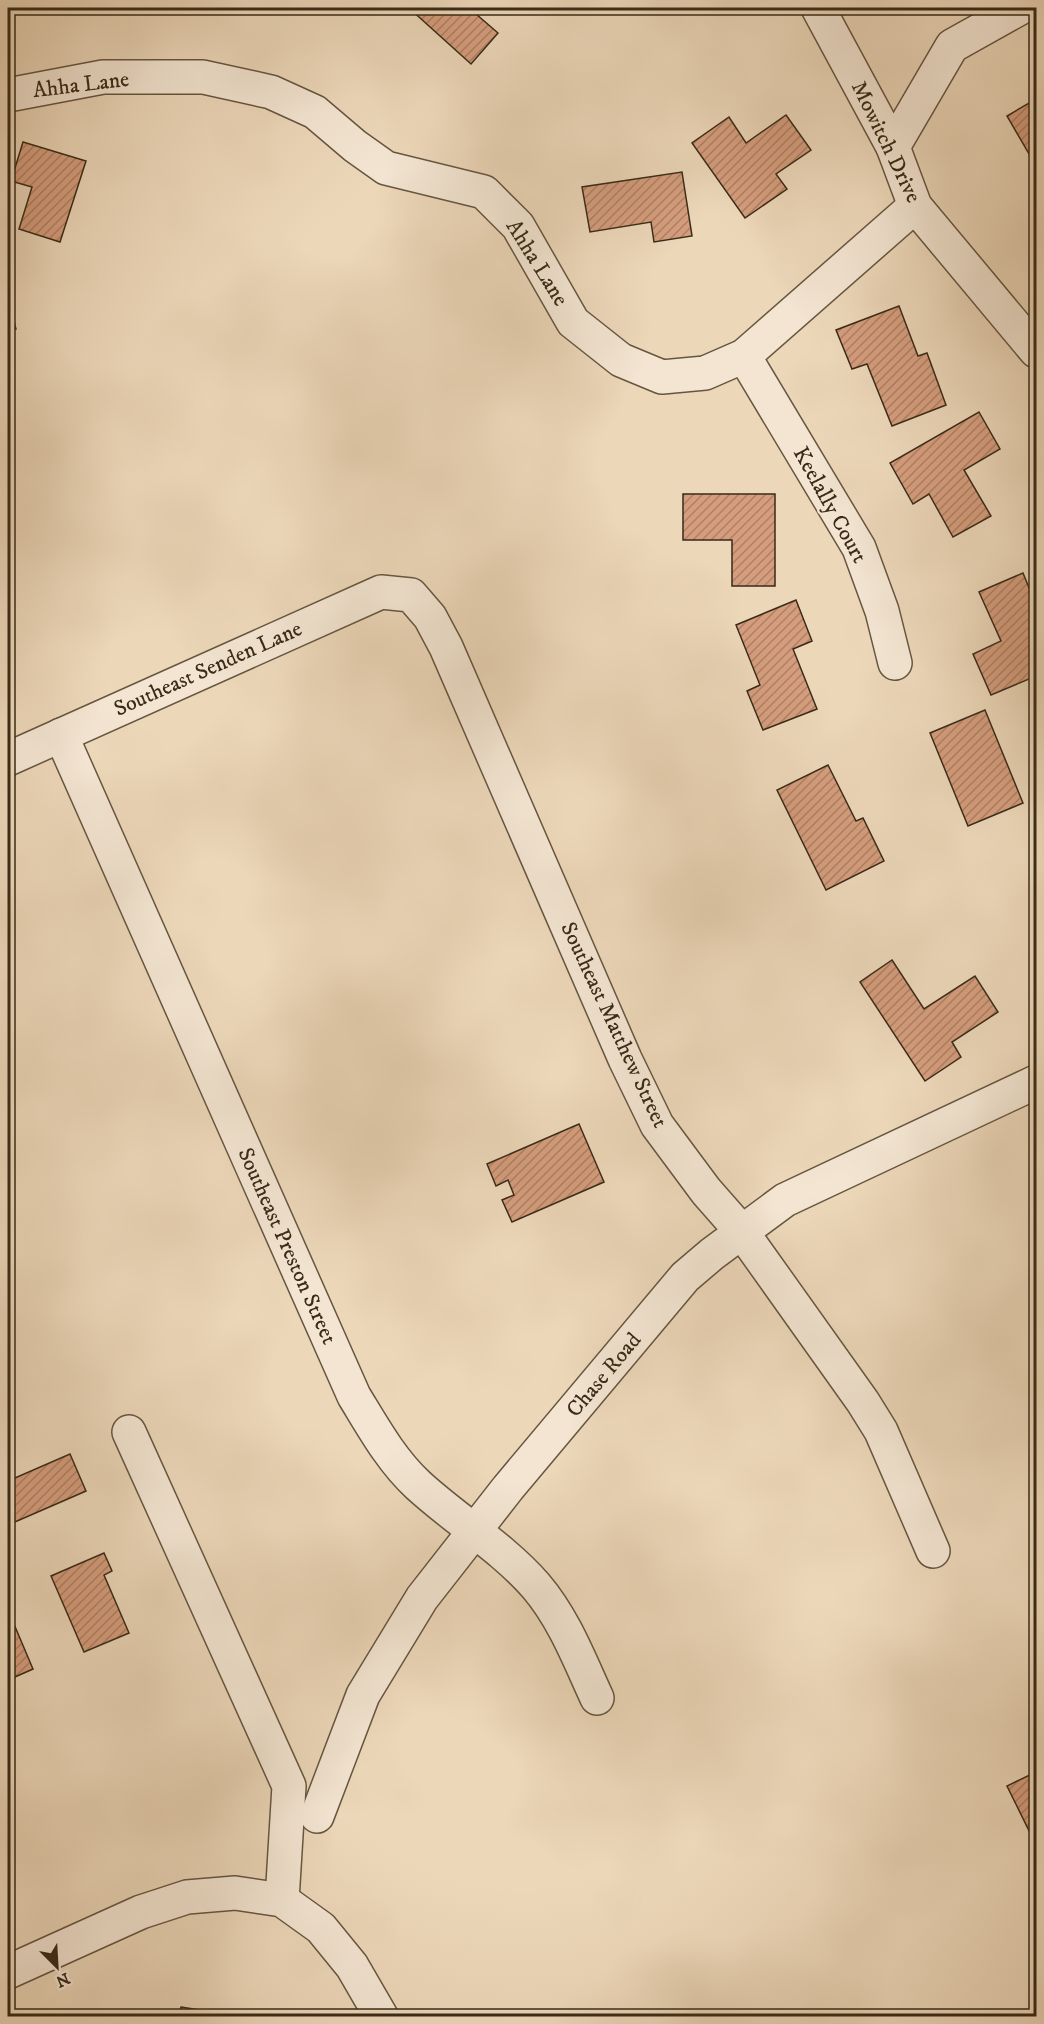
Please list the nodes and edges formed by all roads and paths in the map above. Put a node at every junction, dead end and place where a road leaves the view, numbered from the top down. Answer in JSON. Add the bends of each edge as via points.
{"nodes":[{"id":1,"x":818,"y":8,"type":"edge"},
{"id":2,"x":1020,"y":8,"type":"edge"},
{"id":3,"x":8,"y":94,"type":"edge"},
{"id":4,"x":893,"y":147,"type":"junction"},
{"id":5,"x":915,"y":206,"type":"junction"},
{"id":6,"x":1036,"y":351,"type":"edge"},
{"id":7,"x":744,"y":356,"type":"junction"},
{"id":8,"x":411,"y":596,"type":"joint"},
{"id":9,"x":895,"y":663,"type":"dead end"},
{"id":10,"x":61,"y":735,"type":"junction"},
{"id":11,"x":8,"y":759,"type":"edge"},
{"id":12,"x":1036,"y":1082,"type":"edge"},
{"id":13,"x":742,"y":1232,"type":"junction"},
{"id":14,"x":129,"y":1432,"type":"dead end"},
{"id":15,"x":475,"y":1531,"type":"junction"},
{"id":16,"x":933,"y":1551,"type":"dead end"},
{"id":17,"x":597,"y":1698,"type":"dead end"},
{"id":18,"x":317,"y":1816,"type":"dead end"},
{"id":19,"x":282,"y":1900,"type":"junction"},
{"id":20,"x":8,"y":1972,"type":"edge"},
{"id":21,"x":381,"y":2016,"type":"edge"}],
"edges":[{"from":1,"to":4,"type":"street","name":"Mowitch Drive"},
{"from":2,"to":4,"type":"street","via":[[952,46]]},
{"from":3,"to":7,"type":"street","name":"Ahha Lane","via":[[104,77],[203,77],[271,92],[315,112],[386,168],[484,192],[518,225],[573,322],[621,360],[662,378],[705,374]]},
{"from":4,"to":5,"type":"street","name":"Mowitch Drive"},
{"from":5,"to":6,"type":"street","name":"Mowitch Drive"},
{"from":5,"to":7,"type":"street","name":"Ahha Lane"},
{"from":7,"to":9,"type":"street","name":"Keelally Court","via":[[859,548],[882,611]]},
{"from":8,"to":10,"type":"street","name":"Southeast Senden Lane","via":[[381,592]]},
{"from":8,"to":13,"type":"street","name":"Southeast Matthew Street","via":[[430,617],[446,646],[657,1125]]},
{"from":10,"to":11,"type":"street","name":"Southeast Senden Lane"},
{"from":10,"to":15,"type":"street","name":"Southeast Preston Street","via":[[354,1396],[381,1441],[417,1484]]},
{"from":12,"to":13,"type":"street","name":"Chase Road","via":[[785,1200]]},
{"from":13,"to":15,"type":"street","name":"Chase Road","via":[[686,1277]]},
{"from":13,"to":16,"type":"street","name":"Southeast Matthew Street","via":[[881,1431]]},
{"from":14,"to":19,"type":"street","via":[[289,1786]]},
{"from":15,"to":17,"type":"street","name":"Southeast Preston Street","via":[[535,1585],[557,1613]]},
{"from":15,"to":18,"type":"street","name":"Chase Road","via":[[422,1598],[363,1695]]},
{"from":19,"to":20,"type":"street","via":[[235,1893],[187,1897],[141,1912]]},
{"from":19,"to":21,"type":"street","via":[[321,1928],[352,1966]]}]}
